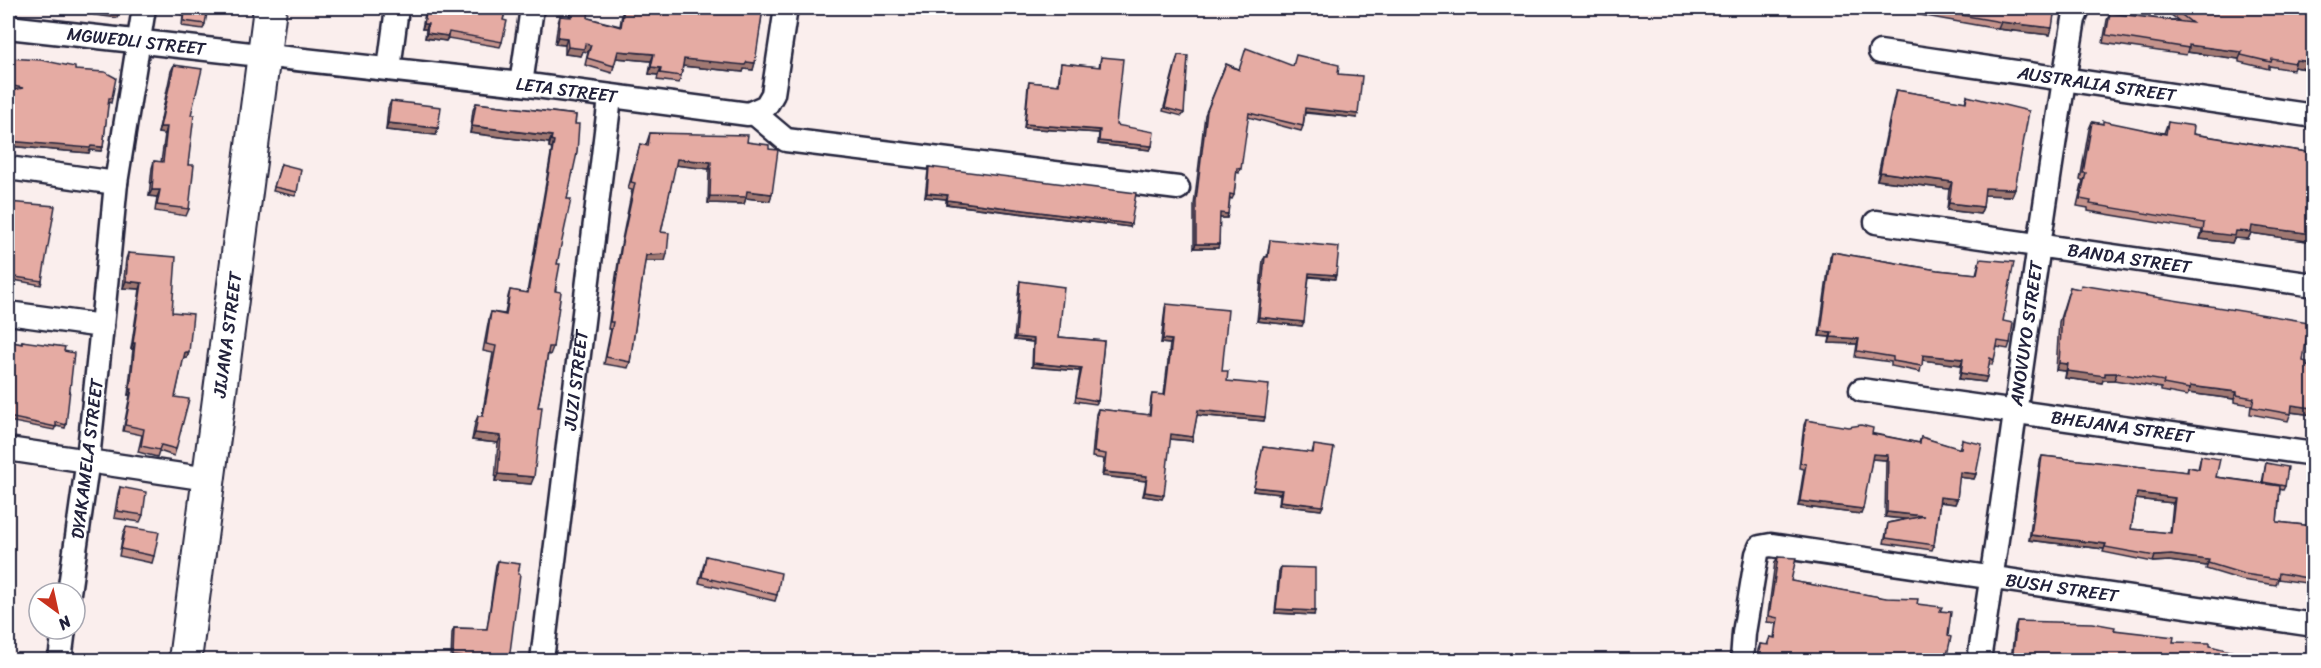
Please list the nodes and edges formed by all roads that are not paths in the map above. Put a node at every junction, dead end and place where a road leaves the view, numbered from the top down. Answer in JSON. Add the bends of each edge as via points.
{"nodes":[{"id":1,"x":144,"y":8,"type":"edge"},
{"id":2,"x":270,"y":8,"type":"edge"},
{"id":3,"x":397,"y":8,"type":"edge"},
{"id":4,"x":532,"y":8,"type":"edge"},
{"id":5,"x":786,"y":8,"type":"edge"},
{"id":6,"x":2079,"y":8,"type":"edge"},
{"id":7,"x":8,"y":27,"type":"edge"},
{"id":8,"x":139,"y":44,"type":"junction"},
{"id":9,"x":1880,"y":52,"type":"dead end"},
{"id":10,"x":263,"y":56,"type":"junction"},
{"id":11,"x":389,"y":69,"type":"junction"},
{"id":12,"x":2064,"y":80,"type":"junction"},
{"id":13,"x":521,"y":84,"type":"junction"},
{"id":14,"x":610,"y":98,"type":"junction"},
{"id":15,"x":754,"y":113,"type":"junction"},
{"id":16,"x":2313,"y":116,"type":"edge"},
{"id":17,"x":8,"y":168,"type":"edge"},
{"id":18,"x":116,"y":183,"type":"junction"},
{"id":19,"x":1178,"y":188,"type":"dead end"},
{"id":20,"x":1876,"y":222,"type":"dead end"},
{"id":21,"x":2037,"y":244,"type":"junction"},
{"id":22,"x":2313,"y":285,"type":"edge"},
{"id":23,"x":8,"y":313,"type":"edge"},
{"id":24,"x":102,"y":326,"type":"junction"},
{"id":25,"x":1862,"y":390,"type":"dead end"},
{"id":26,"x":2016,"y":411,"type":"junction"},
{"id":27,"x":8,"y":449,"type":"edge"},
{"id":28,"x":2313,"y":454,"type":"edge"},
{"id":29,"x":88,"y":459,"type":"junction"},
{"id":30,"x":208,"y":479,"type":"junction"},
{"id":31,"x":1992,"y":578,"type":"junction"},
{"id":32,"x":71,"y":581,"type":"edge"},
{"id":33,"x":2313,"y":625,"type":"edge"},
{"id":34,"x":62,"y":641,"type":"edge"},
{"id":35,"x":60,"y":660,"type":"edge"},
{"id":36,"x":185,"y":660,"type":"edge"},
{"id":37,"x":546,"y":660,"type":"edge"},
{"id":38,"x":1742,"y":660,"type":"edge"},
{"id":39,"x":1979,"y":660,"type":"edge"}],
"edges":[{"from":1,"to":8,"type":"street","name":"DYAKAMELA STREET"},
{"from":2,"to":10,"type":"street","name":"JIJANA STREET"},
{"from":3,"to":11,"type":"street"},
{"from":4,"to":13,"type":"street"},
{"from":5,"to":15,"type":"street","via":[[773,94],[766,106]]},
{"from":6,"to":12,"type":"street","name":"ANOVUYO STREET"},
{"from":7,"to":8,"type":"street","name":"MGWEDLI STREET"},
{"from":8,"to":10,"type":"street","name":"MGWEDLI STREET"},
{"from":8,"to":18,"type":"street","name":"DYAKAMELA STREET"},
{"from":9,"to":12,"type":"street","name":"AUSTRALIA STREET"},
{"from":10,"to":11,"type":"street","name":"LETA STREET"},
{"from":10,"to":30,"type":"street","name":"JIJANA STREET"},
{"from":11,"to":13,"type":"street","name":"LETA STREET"},
{"from":12,"to":16,"type":"street","name":"AUSTRALIA STREET"},
{"from":12,"to":21,"type":"street","name":"ANOVUYO STREET"},
{"from":13,"to":14,"type":"street","name":"LETA STREET"},
{"from":14,"to":15,"type":"street","name":"LETA STREET"},
{"from":14,"to":37,"type":"street","name":"JUZI STREET"},
{"from":15,"to":19,"type":"street","via":[[786,141]]},
{"from":17,"to":18,"type":"street"},
{"from":18,"to":24,"type":"street","name":"DYAKAMELA STREET"},
{"from":20,"to":21,"type":"street","name":"BANDA STREET"},
{"from":21,"to":22,"type":"street","name":"BANDA STREET"},
{"from":21,"to":26,"type":"street","name":"ANOVUYO STREET"},
{"from":23,"to":24,"type":"street"},
{"from":24,"to":29,"type":"street","name":"DYAKAMELA STREET"},
{"from":25,"to":26,"type":"street","name":"BHEJANA STREET"},
{"from":26,"to":28,"type":"street","name":"BHEJANA STREET"},
{"from":26,"to":31,"type":"street","name":"ANOVUYO STREET"},
{"from":27,"to":29,"type":"street"},
{"from":29,"to":30,"type":"street"},
{"from":29,"to":32,"type":"street","name":"DYAKAMELA STREET"},
{"from":30,"to":36,"type":"street","name":"JIJANA STREET"},
{"from":31,"to":33,"type":"street","name":"BUSH STREET"},
{"from":31,"to":38,"type":"street","name":"BUSH STREET","via":[[1771,545],[1759,550]]},
{"from":31,"to":39,"type":"street","name":"ANOVUYO STREET"},
{"from":34,"to":35,"type":"street"}]}
